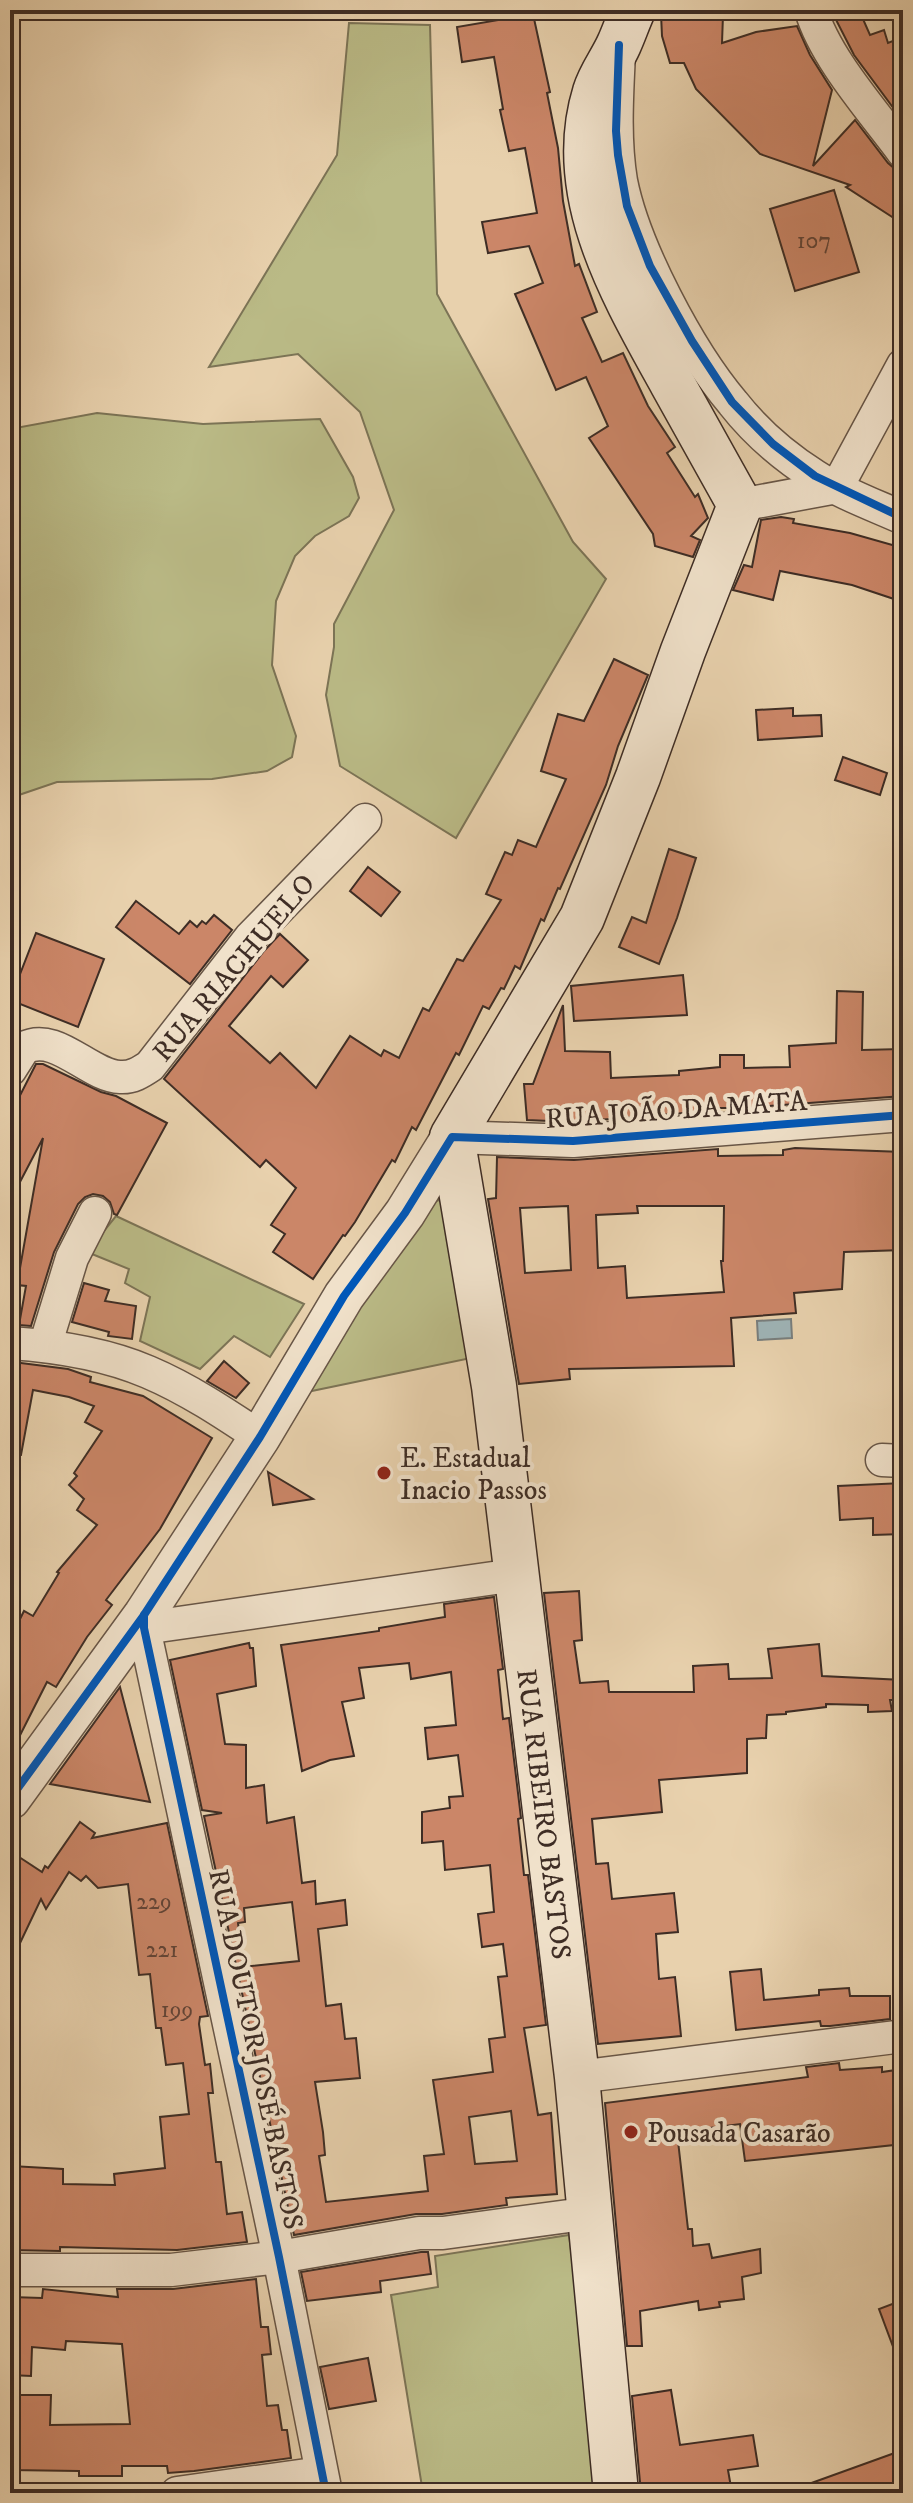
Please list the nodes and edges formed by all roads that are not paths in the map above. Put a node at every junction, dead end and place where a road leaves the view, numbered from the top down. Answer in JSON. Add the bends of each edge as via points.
{"nodes":[{"id":1,"x":811,"y":10,"type":"edge"},
{"id":2,"x":626,"y":28,"type":"edge"},
{"id":3,"x":903,"y":152,"type":"edge"},
{"id":4,"x":903,"y":365,"type":"edge"},
{"id":5,"x":837,"y":487,"type":"junction"},
{"id":6,"x":740,"y":505,"type":"junction"},
{"id":7,"x":903,"y":518,"type":"edge"},
{"id":8,"x":365,"y":820,"type":"dead end"},
{"id":9,"x":10,"y":1070,"type":"edge"},
{"id":10,"x":903,"y":1115,"type":"edge"},
{"id":11,"x":452,"y":1137,"type":"junction"},
{"id":12,"x":95,"y":1213,"type":"dead end"},
{"id":13,"x":10,"y":1343,"type":"edge"},
{"id":14,"x":45,"y":1346,"type":"junction"},
{"id":15,"x":260,"y":1437,"type":"junction"},
{"id":16,"x":515,"y":1575,"type":"junction"},
{"id":17,"x":144,"y":1622,"type":"junction"},
{"id":18,"x":10,"y":1799,"type":"edge"},
{"id":19,"x":903,"y":2036,"type":"edge"},
{"id":20,"x":577,"y":2077,"type":"junction"},
{"id":21,"x":591,"y":2213,"type":"junction"},
{"id":22,"x":279,"y":2257,"type":"junction"},
{"id":23,"x":10,"y":2270,"type":"edge"},
{"id":24,"x":324,"y":2483,"type":"edge"},
{"id":25,"x":177,"y":2493,"type":"edge"},
{"id":26,"x":616,"y":2493,"type":"edge"}],
"edges":[{"from":1,"to":3,"type":"street","via":[[830,52]]},
{"from":2,"to":5,"type":"street","via":[[618,155],[627,206],[650,266],[732,402],[773,444]]},
{"from":2,"to":6,"type":"main road","via":[[594,93],[587,137],[594,215],[644,333]]},
{"from":4,"to":5,"type":"street"},
{"from":5,"to":6,"type":"street"},
{"from":5,"to":7,"type":"street"},
{"from":6,"to":11,"type":"main road","via":[[582,918]]},
{"from":8,"to":9,"type":"street","name":"RUA RIACHUELO","via":[[250,938],[150,1066],[118,1078],[44,1043],[33,1043]]},
{"from":10,"to":11,"type":"street","name":"RUA JOÃO DA MATA","via":[[573,1141]]},
{"from":11,"to":15,"type":"street","via":[[344,1296]]},
{"from":11,"to":16,"type":"main road","name":"RUA RIBEIRO BASTOS","via":[[494,1386]]},
{"from":12,"to":14,"type":"street","via":[[72,1258]]},
{"from":13,"to":14,"type":"street"},
{"from":14,"to":15,"type":"street","via":[[147,1371]]},
{"from":15,"to":17,"type":"street"},
{"from":16,"to":17,"type":"street"},
{"from":16,"to":20,"type":"main road","name":"RUA RIBEIRO BASTOS"},
{"from":17,"to":18,"type":"street"},
{"from":17,"to":22,"type":"street","name":"RUA DOUTOR JOSÉ BASTOS"},
{"from":19,"to":20,"type":"street"},
{"from":20,"to":21,"type":"main road","name":"RUA RIBEIRO BASTOS"},
{"from":21,"to":22,"type":"street","via":[[419,2233]]},
{"from":21,"to":26,"type":"main road","name":"RUA RIBEIRO BASTOS"},
{"from":22,"to":23,"type":"street","via":[[171,2270]]},
{"from":22,"to":24,"type":"street","name":"RUA DOUTOR JOSÉ BASTOS"},
{"from":24,"to":25,"type":"street"}]}
